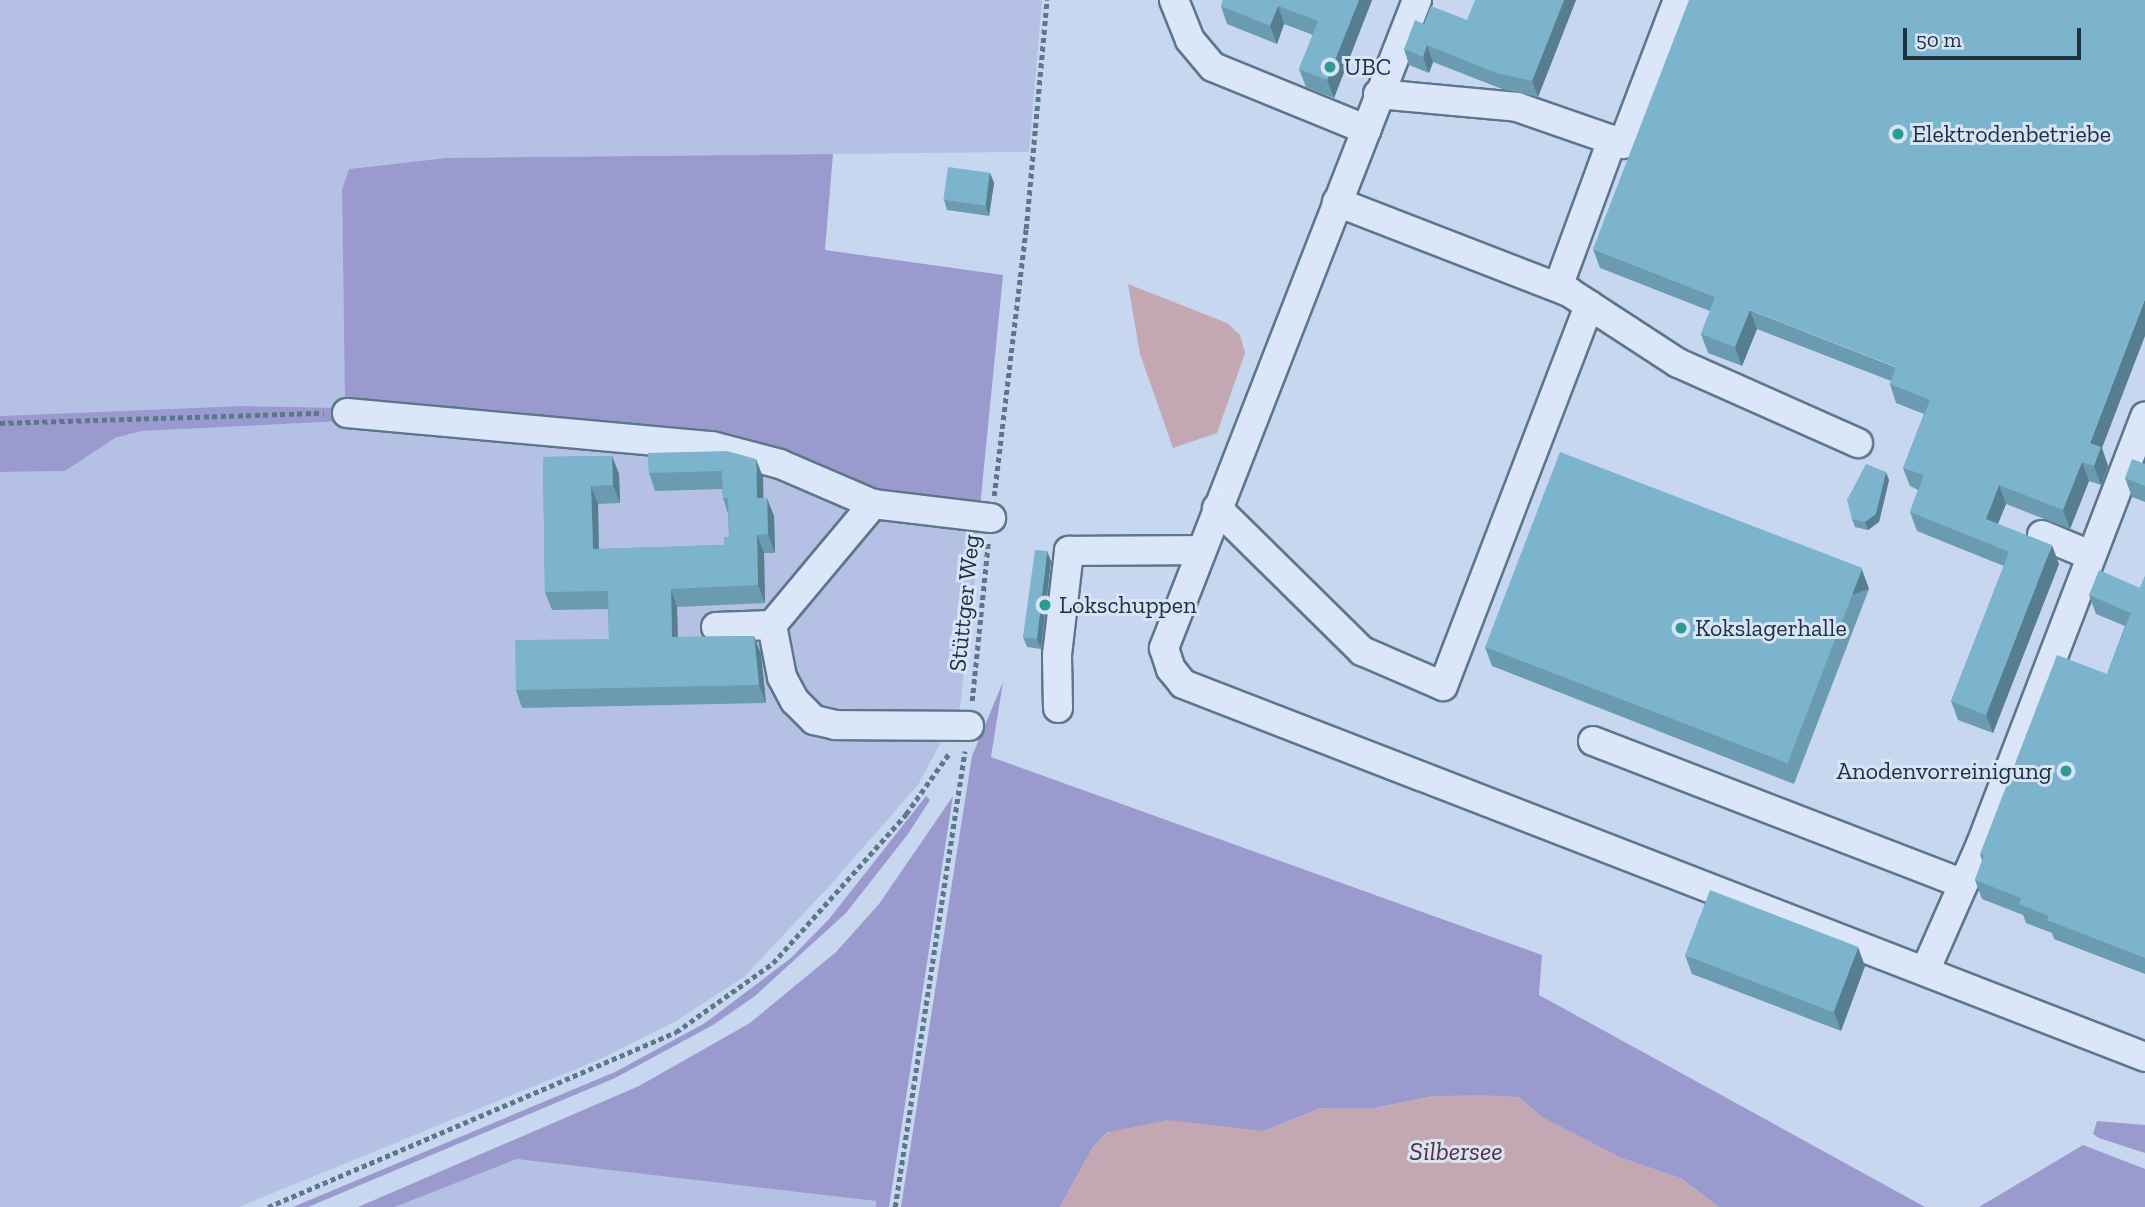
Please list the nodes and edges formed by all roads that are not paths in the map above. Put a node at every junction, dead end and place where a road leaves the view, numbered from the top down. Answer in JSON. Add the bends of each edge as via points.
{"nodes":[{"id":1,"x":1174,"y":0,"type":"edge"},
{"id":2,"x":1417,"y":0,"type":"edge"},
{"id":3,"x":1678,"y":0,"type":"edge"},
{"id":4,"x":1378,"y":94,"type":"junction"},
{"id":5,"x":1367,"y":130,"type":"junction"},
{"id":6,"x":1612,"y":140,"type":"junction"},
{"id":7,"x":1337,"y":202,"type":"junction"},
{"id":8,"x":1558,"y":287,"type":"junction"},
{"id":9,"x":1589,"y":305,"type":"junction"},
{"id":10,"x":347,"y":413,"type":"road end"},
{"id":11,"x":2145,"y":416,"type":"edge"},
{"id":12,"x":1858,"y":443,"type":"dead end"},
{"id":13,"x":873,"y":505,"type":"junction"},
{"id":14,"x":1217,"y":508,"type":"junction"},
{"id":15,"x":991,"y":518,"type":"road end"},
{"id":16,"x":2042,"y":535,"type":"dead end"},
{"id":17,"x":1200,"y":550,"type":"junction"},
{"id":18,"x":2090,"y":555,"type":"junction"},
{"id":19,"x":772,"y":625,"type":"junction"},
{"id":20,"x":716,"y":627,"type":"dead end"},
{"id":21,"x":1058,"y":708,"type":"dead end"},
{"id":22,"x":969,"y":726,"type":"road end"},
{"id":23,"x":1593,"y":741,"type":"dead end"},
{"id":24,"x":1963,"y":884,"type":"junction"},
{"id":25,"x":1925,"y":971,"type":"junction"},
{"id":26,"x":2145,"y":1057,"type":"edge"}],
"edges":[{"from":1,"to":5,"type":"lane","via":[[1190,40],[1213,67]]},
{"from":2,"to":4,"type":"lane"},
{"from":3,"to":6,"type":"lane","via":[[1623,144]]},
{"from":4,"to":5,"type":"lane"},
{"from":4,"to":6,"type":"lane","via":[[1517,107]]},
{"from":5,"to":7,"type":"lane"},
{"from":6,"to":8,"type":"lane"},
{"from":7,"to":8,"type":"lane"},
{"from":7,"to":14,"type":"lane"},
{"from":8,"to":9,"type":"lane"},
{"from":9,"to":12,"type":"lane","via":[[1678,363]]},
{"from":9,"to":14,"type":"lane","via":[[1443,686],[1362,651]]},
{"from":10,"to":13,"type":"lane","via":[[712,446],[780,464]]},
{"from":11,"to":18,"type":"lane"},
{"from":13,"to":15,"type":"lane"},
{"from":13,"to":19,"type":"lane"},
{"from":14,"to":17,"type":"lane"},
{"from":16,"to":18,"type":"lane"},
{"from":17,"to":21,"type":"lane","via":[[1069,551],[1057,655]]},
{"from":17,"to":25,"type":"lane","via":[[1164,648],[1183,684]]},
{"from":18,"to":24,"type":"lane"},
{"from":19,"to":20,"type":"lane"},
{"from":19,"to":22,"type":"lane","via":[[782,677],[795,701],[814,720],[835,725]]},
{"from":23,"to":24,"type":"lane"},
{"from":24,"to":25,"type":"lane"},
{"from":25,"to":26,"type":"lane"}]}
